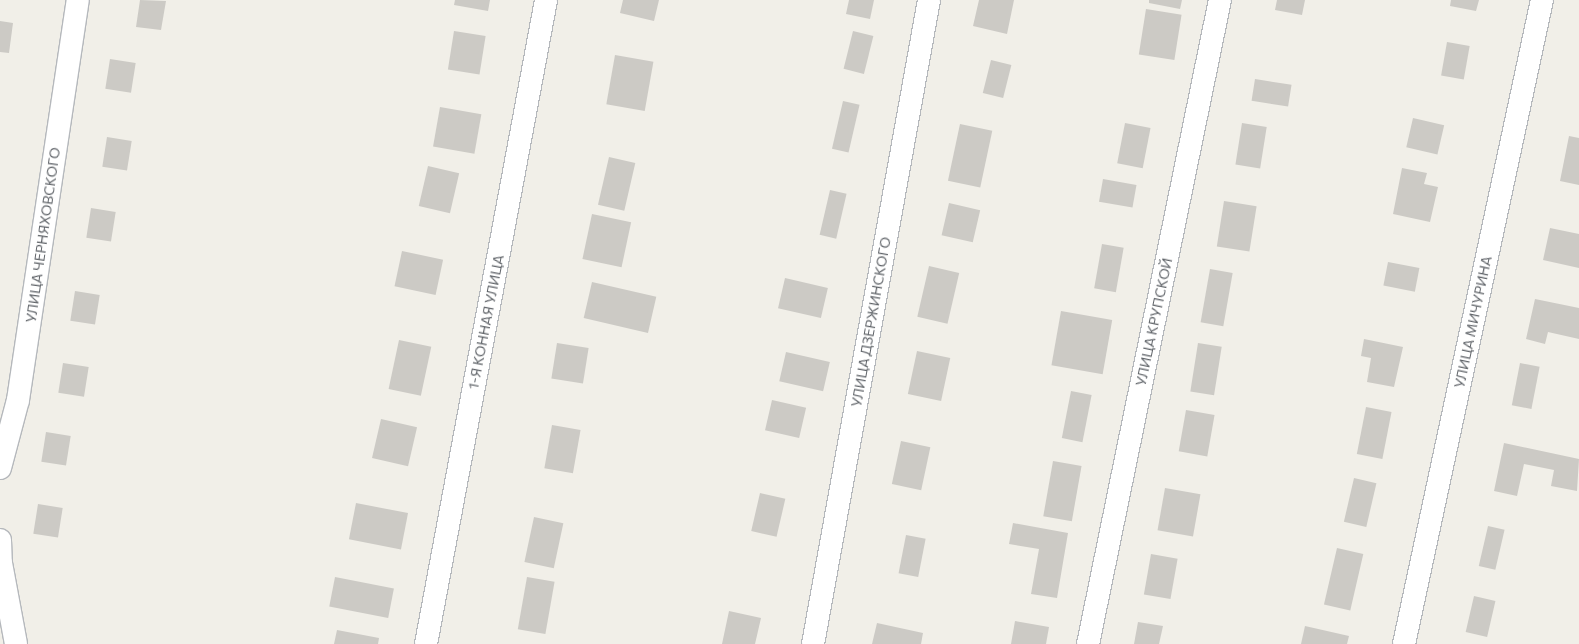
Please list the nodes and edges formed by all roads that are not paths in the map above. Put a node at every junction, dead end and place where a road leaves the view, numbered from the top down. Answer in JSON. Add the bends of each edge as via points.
{"nodes":[{"id":1,"x":78,"y":0,"type":"edge"},
{"id":2,"x":546,"y":0,"type":"edge"},
{"id":3,"x":929,"y":0,"type":"edge"},
{"id":4,"x":1220,"y":0,"type":"edge"},
{"id":5,"x":1542,"y":0,"type":"edge"},
{"id":6,"x":9,"y":401,"type":"edge"},
{"id":7,"x":0,"y":468,"type":"edge"},
{"id":8,"x":0,"y":540,"type":"edge"},
{"id":9,"x":16,"y":644,"type":"edge"},
{"id":10,"x":426,"y":644,"type":"edge"},
{"id":11,"x":813,"y":644,"type":"edge"},
{"id":12,"x":1088,"y":644,"type":"edge"},
{"id":13,"x":1404,"y":644,"type":"edge"}],
"edges":[{"from":1,"to":6,"type":"street","name":"УЛИЦА ЧЕРНЯХОВСКОГО"},
{"from":2,"to":10,"type":"street","name":"1-Я КОННАЯ УЛИЦА"},
{"from":3,"to":11,"type":"street","name":"УЛИЦА ДЗЕРЖИНСКОГО"},
{"from":4,"to":12,"type":"street","name":"УЛИЦА КРУПСКОЙ"},
{"from":5,"to":13,"type":"street","name":"УЛИЦА МИЧУРИНА"},
{"from":6,"to":7,"type":"street","name":"УЛИЦА ЧЕРНЯХОВСКОГО"},
{"from":8,"to":9,"type":"street"}]}
